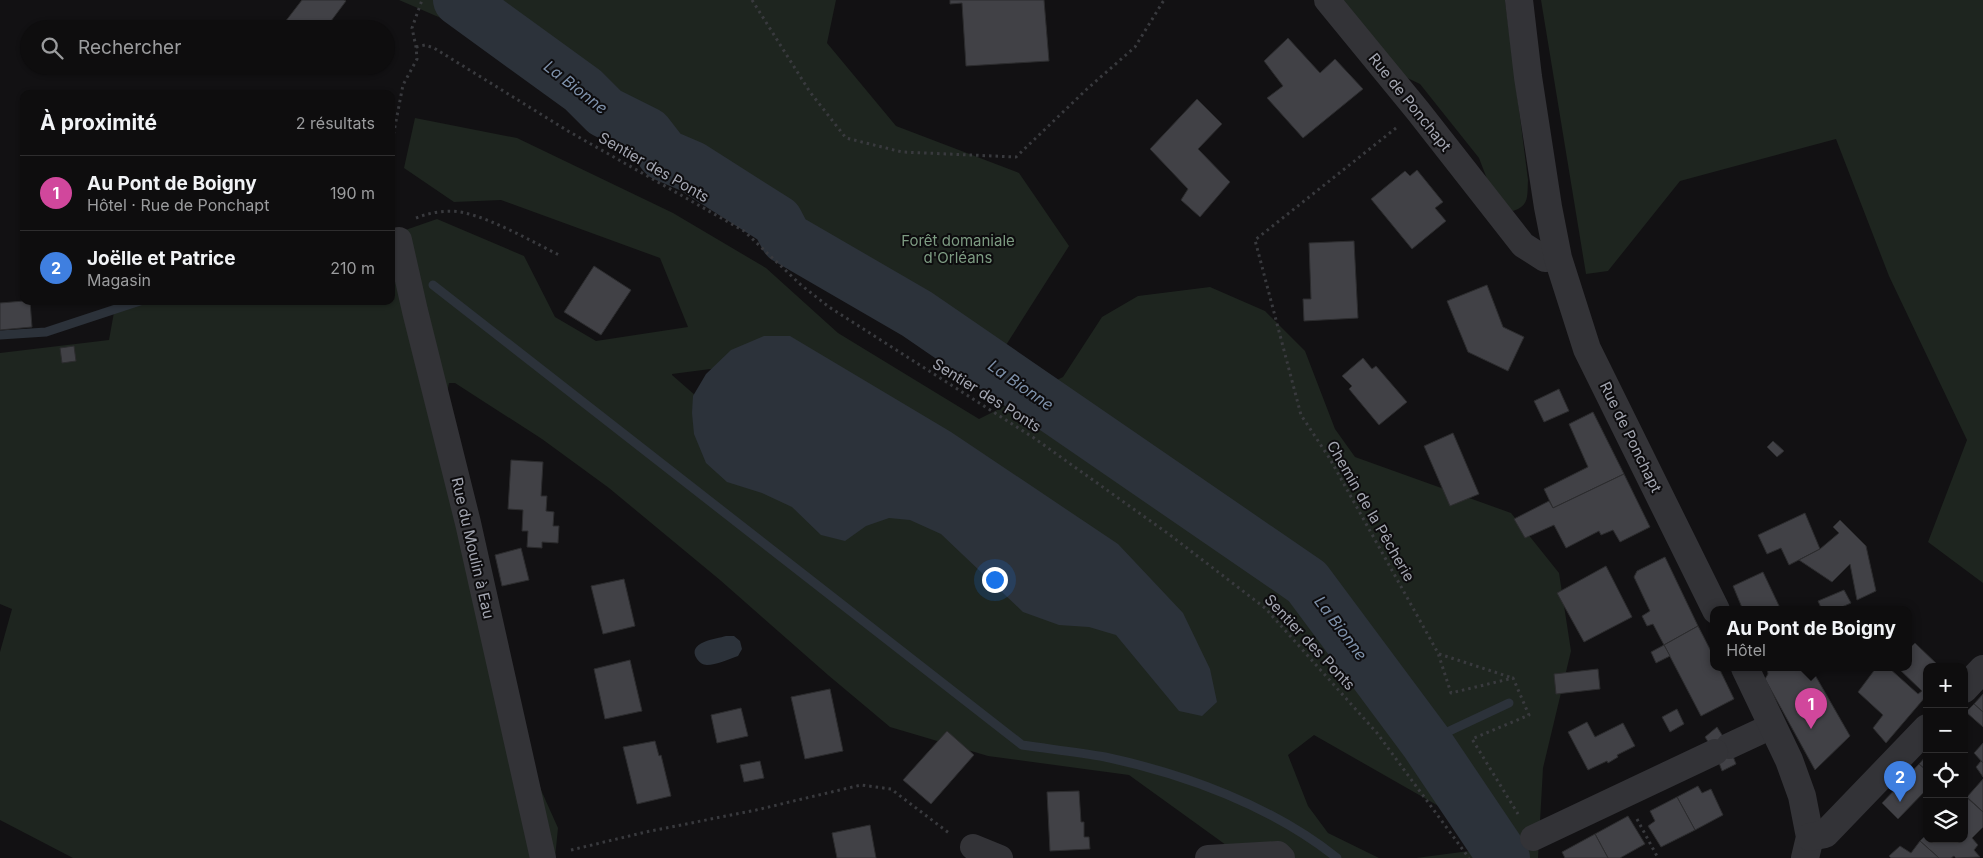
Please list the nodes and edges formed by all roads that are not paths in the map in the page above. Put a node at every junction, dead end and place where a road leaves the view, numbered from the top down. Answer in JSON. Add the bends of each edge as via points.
{"nodes":[{"id":1,"x":1327,"y":0,"type":"edge"},
{"id":2,"x":1519,"y":0,"type":"edge"},
{"id":3,"x":399,"y":240,"type":"dead end"},
{"id":4,"x":1558,"y":258,"type":"junction"},
{"id":5,"x":1714,"y":606,"type":"edge"},
{"id":6,"x":1983,"y":669,"type":"edge"},
{"id":7,"x":1746,"y":671,"type":"edge"},
{"id":8,"x":1968,"y":685,"type":"edge"},
{"id":9,"x":1772,"y":726,"type":"junction"},
{"id":10,"x":1923,"y":732,"type":"edge"},
{"id":11,"x":1533,"y":838,"type":"road end"},
{"id":12,"x":973,"y":847,"type":"road end"},
{"id":13,"x":1807,"y":848,"type":"edge"},
{"id":14,"x":543,"y":858,"type":"edge"},
{"id":15,"x":1000,"y":858,"type":"edge"},
{"id":16,"x":1208,"y":858,"type":"edge"},
{"id":17,"x":1282,"y":858,"type":"edge"}],
"edges":[{"from":1,"to":4,"type":"street","name":"Rue de Ponchapt","via":[[1523,245],[1545,259]]},
{"from":2,"to":4,"type":"street","name":"Rue de Ponchapt","via":[[1529,87]]},
{"from":3,"to":14,"type":"street","name":"Rue du Moulin à Eau","via":[[468,523]]},
{"from":4,"to":5,"type":"street","name":"Rue de Ponchapt","via":[[1587,348]]},
{"from":6,"to":8,"type":"street"},
{"from":7,"to":9,"type":"street"},
{"from":9,"to":11,"type":"street"},
{"from":9,"to":13,"type":"street","via":[[1802,796]]},
{"from":10,"to":13,"type":"street","via":[[1826,834]]},
{"from":12,"to":15,"type":"street"},
{"from":16,"to":17,"type":"street","via":[[1278,854]]}]}
